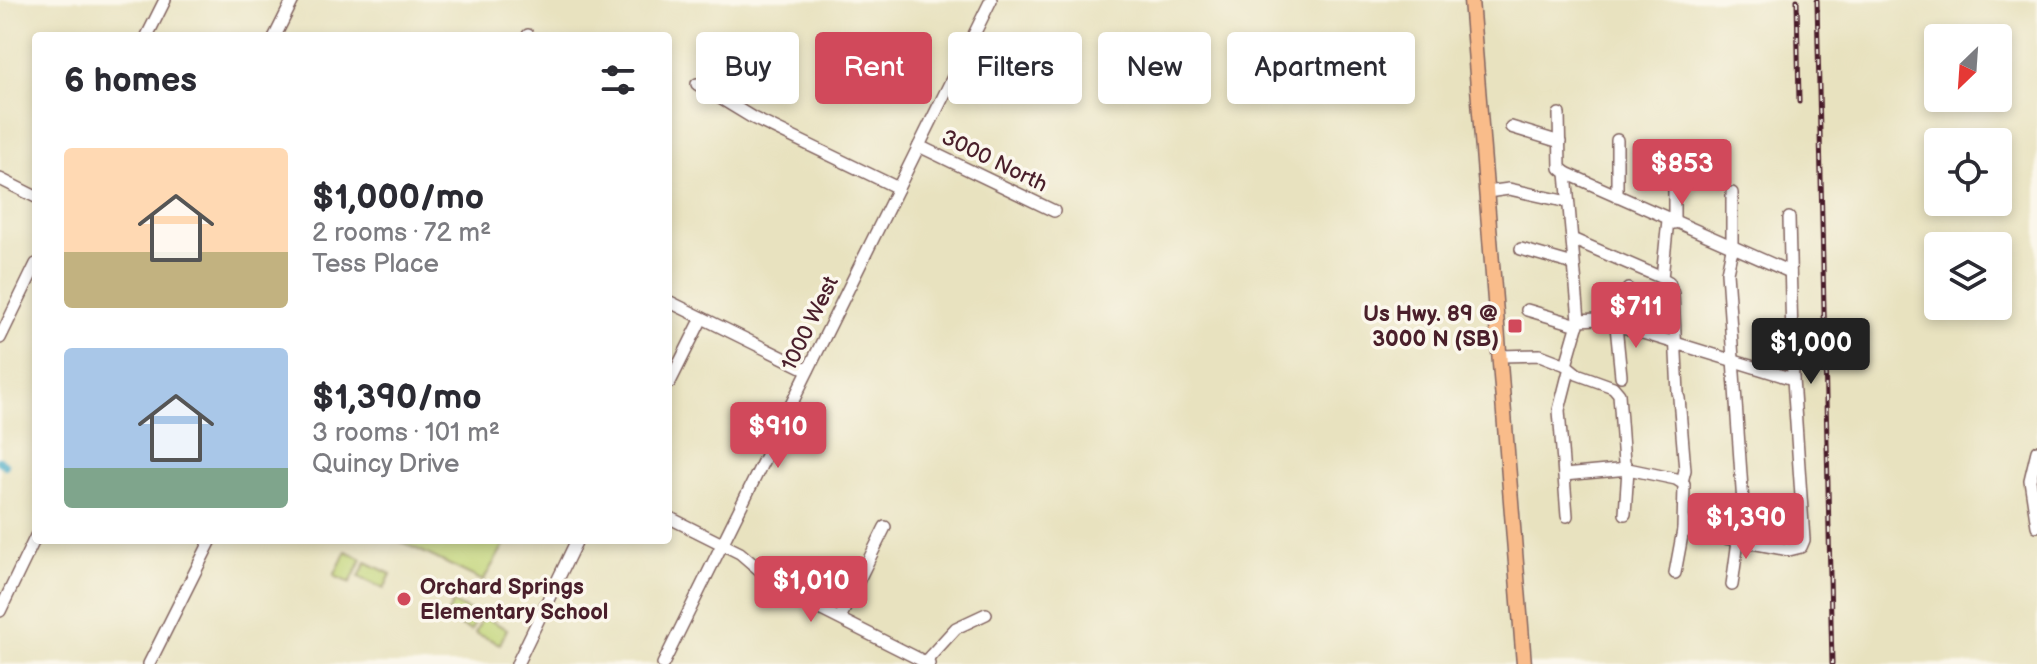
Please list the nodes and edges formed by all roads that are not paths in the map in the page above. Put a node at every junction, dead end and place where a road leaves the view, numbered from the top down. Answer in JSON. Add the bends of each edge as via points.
{"nodes":[{"id":1,"x":165,"y":0,"type":"edge"},
{"id":2,"x":293,"y":0,"type":"edge"},
{"id":3,"x":991,"y":0,"type":"edge"},
{"id":4,"x":1471,"y":0,"type":"edge"},
{"id":5,"x":149,"y":32,"type":"edge"},
{"id":6,"x":277,"y":32,"type":"edge"},
{"id":7,"x":730,"y":104,"type":"edge"},
{"id":8,"x":1559,"y":114,"type":"dead end"},
{"id":9,"x":1511,"y":127,"type":"dead end"},
{"id":10,"x":1617,"y":140,"type":"dead end"},
{"id":11,"x":1560,"y":142,"type":"junction"},
{"id":12,"x":919,"y":146,"type":"junction"},
{"id":13,"x":1674,"y":166,"type":"dead end"},
{"id":14,"x":1566,"y":173,"type":"junction"},
{"id":15,"x":0,"y":179,"type":"edge"},
{"id":16,"x":898,"y":188,"type":"junction"},
{"id":17,"x":1487,"y":192,"type":"junction"},
{"id":18,"x":1732,"y":193,"type":"dead end"},
{"id":19,"x":32,"y":195,"type":"edge"},
{"id":20,"x":1617,"y":196,"type":"junction"},
{"id":21,"x":1568,"y":202,"type":"junction"},
{"id":22,"x":1054,"y":211,"type":"dead end"},
{"id":23,"x":1789,"y":218,"type":"dead end"},
{"id":24,"x":1671,"y":221,"type":"junction"},
{"id":25,"x":1572,"y":239,"type":"junction"},
{"id":26,"x":1521,"y":249,"type":"dead end"},
{"id":27,"x":1732,"y":249,"type":"junction"},
{"id":28,"x":1573,"y":264,"type":"junction"},
{"id":29,"x":32,"y":272,"type":"edge"},
{"id":30,"x":1790,"y":272,"type":"junction"},
{"id":31,"x":1662,"y":278,"type":"junction"},
{"id":32,"x":1628,"y":289,"type":"dead end"},
{"id":33,"x":672,"y":303,"type":"edge"},
{"id":34,"x":1527,"y":310,"type":"dead end"},
{"id":35,"x":702,"y":318,"type":"junction"},
{"id":36,"x":1578,"y":322,"type":"junction"},
{"id":37,"x":1616,"y":326,"type":"junction"},
{"id":38,"x":1629,"y":329,"type":"junction"},
{"id":39,"x":0,"y":338,"type":"edge"},
{"id":40,"x":1675,"y":343,"type":"junction"},
{"id":41,"x":1500,"y":356,"type":"junction"},
{"id":42,"x":1734,"y":361,"type":"junction"},
{"id":43,"x":1567,"y":368,"type":"junction"},
{"id":44,"x":808,"y":370,"type":"junction"},
{"id":45,"x":672,"y":378,"type":"edge"},
{"id":46,"x":1793,"y":379,"type":"junction"},
{"id":47,"x":1617,"y":381,"type":"junction"},
{"id":48,"x":2037,"y":451,"type":"edge"},
{"id":49,"x":1628,"y":469,"type":"junction"},
{"id":50,"x":1564,"y":475,"type":"junction"},
{"id":51,"x":1682,"y":482,"type":"junction"},
{"id":52,"x":1625,"y":514,"type":"dead end"},
{"id":53,"x":1567,"y":516,"type":"dead end"},
{"id":54,"x":672,"y":519,"type":"edge"},
{"id":55,"x":2037,"y":526,"type":"edge"},
{"id":56,"x":885,"y":527,"type":"dead end"},
{"id":57,"x":1683,"y":530,"type":"junction"},
{"id":58,"x":1740,"y":542,"type":"junction"},
{"id":59,"x":722,"y":543,"type":"junction"},
{"id":60,"x":32,"y":544,"type":"edge"},
{"id":61,"x":209,"y":544,"type":"edge"},
{"id":62,"x":575,"y":544,"type":"edge"},
{"id":63,"x":1675,"y":573,"type":"dead end"},
{"id":64,"x":1732,"y":585,"type":"dead end"},
{"id":65,"x":0,"y":611,"type":"edge"},
{"id":66,"x":986,"y":614,"type":"dead end"},
{"id":67,"x":840,"y":618,"type":"junction"},
{"id":68,"x":926,"y":663,"type":"edge"},
{"id":69,"x":149,"y":664,"type":"edge"},
{"id":70,"x":517,"y":664,"type":"edge"},
{"id":71,"x":663,"y":664,"type":"edge"},
{"id":72,"x":1524,"y":664,"type":"edge"}],
"edges":[{"from":1,"to":5,"type":"street"},
{"from":2,"to":6,"type":"street"},
{"from":3,"to":12,"type":"street","name":"1000 West"},
{"from":4,"to":17,"type":"main road"},
{"from":7,"to":16,"type":"street"},
{"from":8,"to":11,"type":"street"},
{"from":9,"to":11,"type":"street"},
{"from":10,"to":20,"type":"street"},
{"from":11,"to":14,"type":"street","via":[[1560,168]]},
{"from":12,"to":16,"type":"street","name":"1000 West"},
{"from":12,"to":22,"type":"street","name":"3000 North"},
{"from":13,"to":24,"type":"street"},
{"from":14,"to":20,"type":"street"},
{"from":14,"to":21,"type":"street"},
{"from":15,"to":19,"type":"street"},
{"from":16,"to":44,"type":"street","name":"1000 West"},
{"from":17,"to":21,"type":"street","via":[[1509,189]]},
{"from":17,"to":41,"type":"main road"},
{"from":18,"to":27,"type":"street"},
{"from":20,"to":24,"type":"street"},
{"from":21,"to":25,"type":"street"},
{"from":23,"to":30,"type":"street"},
{"from":24,"to":27,"type":"street"},
{"from":24,"to":31,"type":"street"},
{"from":25,"to":28,"type":"street"},
{"from":25,"to":31,"type":"street"},
{"from":26,"to":28,"type":"street"},
{"from":27,"to":30,"type":"street"},
{"from":27,"to":42,"type":"street","via":[[1727,272]]},
{"from":28,"to":36,"type":"street"},
{"from":29,"to":39,"type":"street"},
{"from":30,"to":46,"type":"street"},
{"from":31,"to":40,"type":"street","via":[[1672,287]]},
{"from":32,"to":38,"type":"street"},
{"from":33,"to":35,"type":"street"},
{"from":34,"to":36,"type":"street"},
{"from":35,"to":44,"type":"street"},
{"from":35,"to":45,"type":"street"},
{"from":36,"to":37,"type":"street","via":[[1597,319]]},
{"from":36,"to":43,"type":"street"},
{"from":37,"to":38,"type":"street"},
{"from":37,"to":47,"type":"street"},
{"from":38,"to":40,"type":"street"},
{"from":40,"to":42,"type":"street"},
{"from":40,"to":51,"type":"street"},
{"from":41,"to":43,"type":"street","via":[[1540,355]]},
{"from":41,"to":72,"type":"main road"},
{"from":42,"to":46,"type":"street"},
{"from":42,"to":58,"type":"street","via":[[1743,492]]},
{"from":43,"to":47,"type":"street"},
{"from":43,"to":50,"type":"street","via":[[1559,410]]},
{"from":44,"to":59,"type":"street","name":"1000 West"},
{"from":46,"to":58,"type":"street","via":[[1804,540],[1801,547],[1789,550]]},
{"from":47,"to":49,"type":"street"},
{"from":48,"to":55,"type":"street","via":[[2030,495]]},
{"from":49,"to":50,"type":"street"},
{"from":49,"to":51,"type":"street"},
{"from":49,"to":52,"type":"street"},
{"from":50,"to":53,"type":"street"},
{"from":51,"to":57,"type":"street"},
{"from":54,"to":59,"type":"street"},
{"from":56,"to":67,"type":"street"},
{"from":57,"to":58,"type":"street"},
{"from":57,"to":63,"type":"street"},
{"from":58,"to":64,"type":"street"},
{"from":59,"to":67,"type":"street","via":[[784,591]]},
{"from":59,"to":71,"type":"street","name":"1000 West"},
{"from":60,"to":65,"type":"street"},
{"from":61,"to":69,"type":"street"},
{"from":62,"to":70,"type":"street"},
{"from":66,"to":68,"type":"street","via":[[956,628]]},
{"from":67,"to":68,"type":"street"}]}
